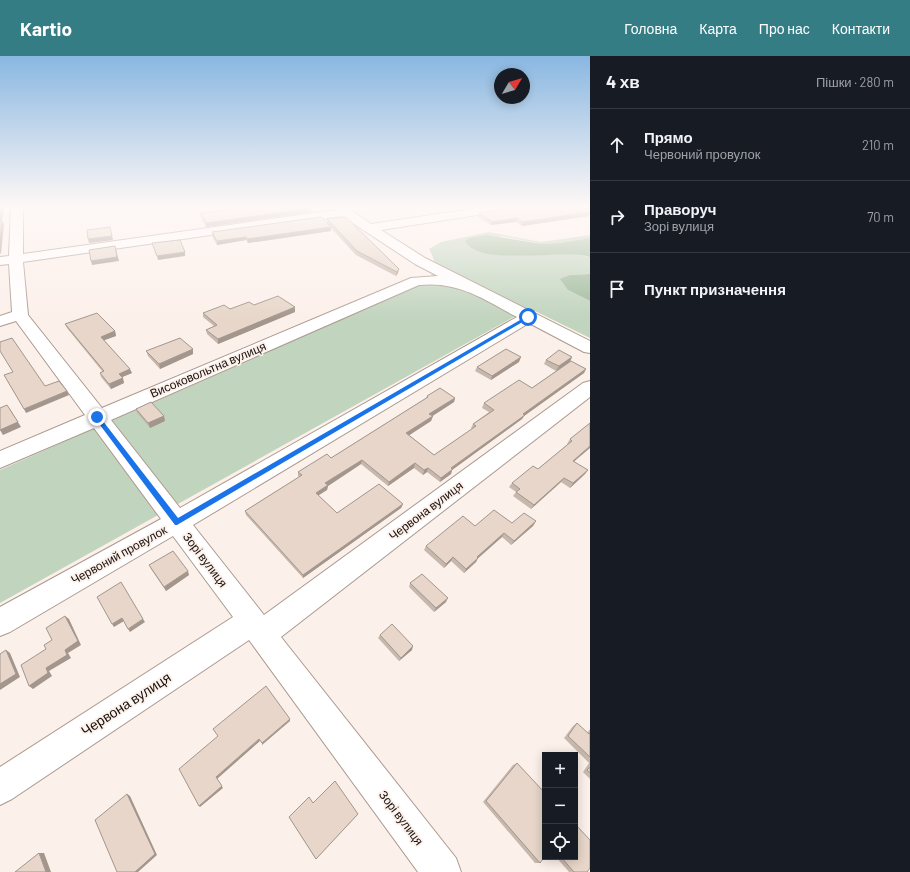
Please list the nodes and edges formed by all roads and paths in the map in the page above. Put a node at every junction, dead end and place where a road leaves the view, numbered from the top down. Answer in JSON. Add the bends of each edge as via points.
{"nodes":[{"id":1,"x":16,"y":244,"type":"edge"},
{"id":2,"x":113,"y":244,"type":"edge"},
{"id":3,"x":394,"y":244,"type":"edge"},
{"id":4,"x":16,"y":259,"type":"junction"},
{"id":5,"x":0,"y":261,"type":"edge"},
{"id":6,"x":420,"y":261,"type":"junction"},
{"id":7,"x":416,"y":280,"type":"junction"},
{"id":8,"x":465,"y":285,"type":"junction"},
{"id":9,"x":528,"y":317,"type":"junction"},
{"id":10,"x":10,"y":318,"type":"edge"},
{"id":11,"x":590,"y":348,"type":"edge"},
{"id":12,"x":590,"y":387,"type":"edge"},
{"id":13,"x":97,"y":417,"type":"junction"},
{"id":14,"x":0,"y":460,"type":"edge"},
{"id":15,"x":177,"y":522,"type":"junction"},
{"id":16,"x":0,"y":622,"type":"edge"},
{"id":17,"x":257,"y":628,"type":"junction"},
{"id":18,"x":0,"y":787,"type":"edge"},
{"id":19,"x":442,"y":872,"type":"edge"}],
"edges":[{"from":1,"to":4,"type":"street","name":"Зорі вулиця"},
{"from":2,"to":4,"type":"street"},
{"from":3,"to":6,"type":"street"},
{"from":4,"to":5,"type":"street"},
{"from":4,"to":10,"type":"street","name":"Зорі вулиця"},
{"from":6,"to":7,"type":"street","via":[[424,269]]},
{"from":6,"to":8,"type":"street"},
{"from":7,"to":8,"type":"street","name":"Високовольтна вулиця","via":[[442,280]]},
{"from":7,"to":13,"type":"street","name":"Високовольтна вулиця"},
{"from":8,"to":9,"type":"street"},
{"from":9,"to":11,"type":"street"},
{"from":9,"to":15,"type":"street","name":"Червоний провулок"},
{"from":10,"to":13,"type":"street","name":"Зорі вулиця"},
{"from":12,"to":17,"type":"street","name":"Червона вулиця"},
{"from":13,"to":14,"type":"street","name":"Високовольтна вулиця"},
{"from":13,"to":15,"type":"street","name":"Зорі вулиця"},
{"from":15,"to":16,"type":"street","name":"Червоний провулок"},
{"from":15,"to":17,"type":"street","name":"Зорі вулиця"},
{"from":17,"to":18,"type":"street","name":"Червона вулиця"},
{"from":17,"to":19,"type":"street","name":"Зорі вулиця"}]}
